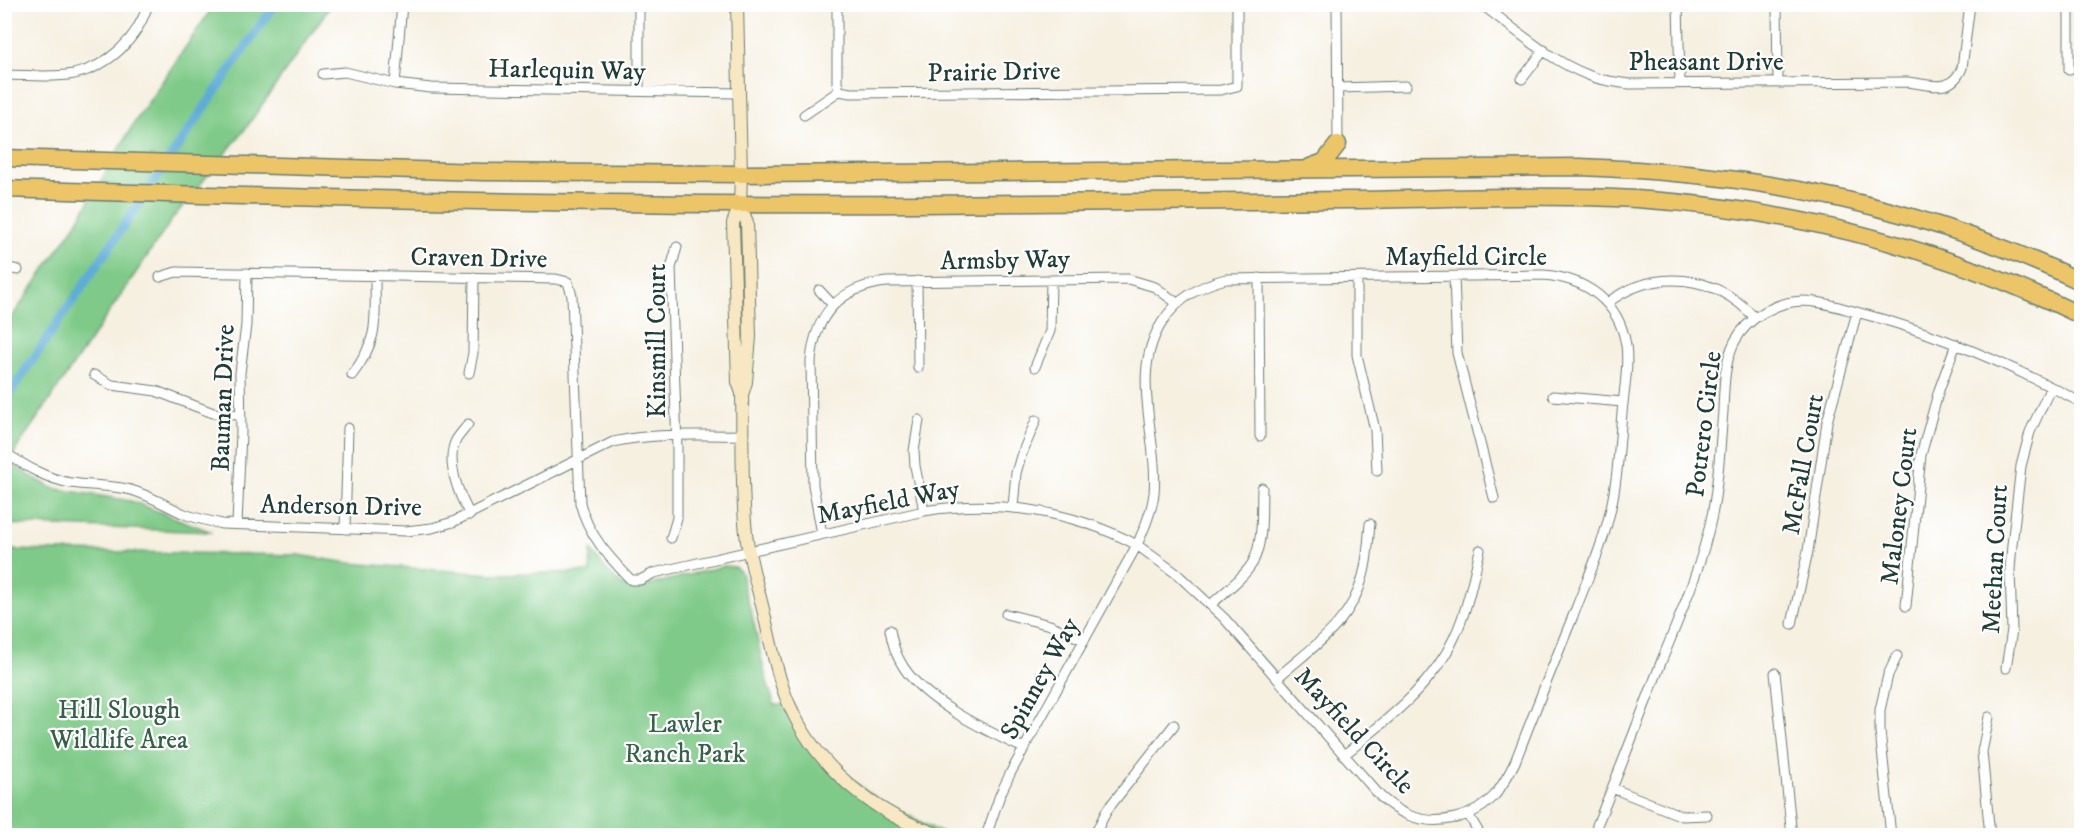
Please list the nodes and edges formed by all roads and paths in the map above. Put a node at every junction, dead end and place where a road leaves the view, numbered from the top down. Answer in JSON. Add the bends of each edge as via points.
{"nodes":[{"id":1,"x":148,"y":4,"type":"edge"},
{"id":2,"x":402,"y":4,"type":"edge"},
{"id":3,"x":639,"y":4,"type":"edge"},
{"id":4,"x":737,"y":4,"type":"edge"},
{"id":5,"x":837,"y":4,"type":"edge"},
{"id":6,"x":1237,"y":4,"type":"edge"},
{"id":7,"x":1337,"y":4,"type":"edge"},
{"id":8,"x":1481,"y":4,"type":"edge"},
{"id":9,"x":1678,"y":4,"type":"edge"},
{"id":10,"x":1777,"y":4,"type":"edge"},
{"id":11,"x":1970,"y":4,"type":"edge"},
{"id":12,"x":2069,"y":4,"type":"edge"},
{"id":13,"x":1544,"y":50,"type":"junction"},
{"id":14,"x":2069,"y":70,"type":"dead end"},
{"id":15,"x":323,"y":74,"type":"dead end"},
{"id":16,"x":4,"y":75,"type":"edge"},
{"id":17,"x":1522,"y":79,"type":"dead end"},
{"id":18,"x":1778,"y":82,"type":"junction"},
{"id":19,"x":1680,"y":83,"type":"junction"},
{"id":20,"x":395,"y":84,"type":"junction"},
{"id":21,"x":1406,"y":86,"type":"dead end"},
{"id":22,"x":1338,"y":88,"type":"junction"},
{"id":23,"x":639,"y":91,"type":"junction"},
{"id":24,"x":839,"y":91,"type":"junction"},
{"id":25,"x":739,"y":93,"type":"junction"},
{"id":26,"x":804,"y":115,"type":"dead end"},
{"id":27,"x":1338,"y":144,"type":"junction"},
{"id":28,"x":4,"y":158,"type":"edge"},
{"id":29,"x":1372,"y":169,"type":"junction"},
{"id":30,"x":1302,"y":170,"type":"junction"},
{"id":31,"x":741,"y":174,"type":"junction"},
{"id":32,"x":4,"y":189,"type":"edge"},
{"id":33,"x":741,"y":205,"type":"junction"},
{"id":34,"x":678,"y":247,"type":"dead end"},
{"id":35,"x":4,"y":267,"type":"edge"},
{"id":36,"x":18,"y":270,"type":"dead end"},
{"id":37,"x":247,"y":273,"type":"junction"},
{"id":38,"x":375,"y":276,"type":"junction"},
{"id":39,"x":160,"y":277,"type":"dead end"},
{"id":40,"x":474,"y":277,"type":"junction"},
{"id":41,"x":1455,"y":277,"type":"junction"},
{"id":42,"x":1259,"y":278,"type":"junction"},
{"id":43,"x":1357,"y":278,"type":"junction"},
{"id":44,"x":1051,"y":280,"type":"junction"},
{"id":45,"x":917,"y":281,"type":"junction"},
{"id":46,"x":2082,"y":282,"type":"edge"},
{"id":47,"x":819,"y":290,"type":"dead end"},
{"id":48,"x":1177,"y":303,"type":"junction"},
{"id":49,"x":1607,"y":303,"type":"junction"},
{"id":50,"x":833,"y":305,"type":"junction"},
{"id":51,"x":1857,"y":312,"type":"junction"},
{"id":52,"x":2082,"y":316,"type":"edge"},
{"id":53,"x":1755,"y":318,"type":"junction"},
{"id":54,"x":1956,"y":344,"type":"junction"},
{"id":55,"x":1035,"y":367,"type":"dead end"},
{"id":56,"x":918,"y":368,"type":"dead end"},
{"id":57,"x":469,"y":373,"type":"dead end"},
{"id":58,"x":94,"y":375,"type":"dead end"},
{"id":59,"x":352,"y":375,"type":"dead end"},
{"id":60,"x":2051,"y":387,"type":"junction"},
{"id":61,"x":1553,"y":396,"type":"dead end"},
{"id":62,"x":1623,"y":402,"type":"junction"},
{"id":63,"x":2082,"y":403,"type":"edge"},
{"id":64,"x":240,"y":415,"type":"junction"},
{"id":65,"x":919,"y":420,"type":"dead end"},
{"id":66,"x":1036,"y":420,"type":"dead end"},
{"id":67,"x":468,"y":424,"type":"dead end"},
{"id":68,"x":348,"y":428,"type":"dead end"},
{"id":69,"x":677,"y":435,"type":"junction"},
{"id":70,"x":743,"y":435,"type":"junction"},
{"id":71,"x":1260,"y":436,"type":"dead end"},
{"id":72,"x":7,"y":454,"type":"edge"},
{"id":73,"x":578,"y":458,"type":"junction"},
{"id":74,"x":1377,"y":471,"type":"dead end"},
{"id":75,"x":1262,"y":488,"type":"dead end"},
{"id":76,"x":1494,"y":498,"type":"dead end"},
{"id":77,"x":1013,"y":507,"type":"junction"},
{"id":78,"x":924,"y":511,"type":"junction"},
{"id":79,"x":470,"y":515,"type":"junction"},
{"id":80,"x":237,"y":524,"type":"junction"},
{"id":81,"x":1370,"y":524,"type":"dead end"},
{"id":82,"x":345,"y":529,"type":"junction"},
{"id":83,"x":822,"y":534,"type":"junction"},
{"id":84,"x":671,"y":538,"type":"dead end"},
{"id":85,"x":1137,"y":545,"type":"junction"},
{"id":86,"x":1480,"y":550,"type":"dead end"},
{"id":87,"x":750,"y":552,"type":"junction"},
{"id":88,"x":1211,"y":605,"type":"junction"},
{"id":89,"x":1906,"y":606,"type":"dead end"},
{"id":90,"x":1006,"y":614,"type":"dead end"},
{"id":91,"x":1792,"y":624,"type":"dead end"},
{"id":92,"x":890,"y":630,"type":"dead end"},
{"id":93,"x":1083,"y":640,"type":"junction"},
{"id":94,"x":1897,"y":656,"type":"dead end"},
{"id":95,"x":2007,"y":668,"type":"dead end"},
{"id":96,"x":1775,"y":673,"type":"dead end"},
{"id":97,"x":1277,"y":678,"type":"junction"},
{"id":98,"x":1989,"y":717,"type":"dead end"},
{"id":99,"x":1174,"y":725,"type":"dead end"},
{"id":100,"x":1023,"y":748,"type":"junction"},
{"id":101,"x":1344,"y":755,"type":"junction"},
{"id":102,"x":1612,"y":788,"type":"junction"},
{"id":103,"x":1468,"y":814,"type":"junction"},
{"id":104,"x":1707,"y":815,"type":"dead end"},
{"id":105,"x":944,"y":836,"type":"edge"},
{"id":106,"x":986,"y":836,"type":"edge"},
{"id":107,"x":1094,"y":836,"type":"edge"},
{"id":108,"x":1481,"y":836,"type":"edge"},
{"id":109,"x":1595,"y":836,"type":"edge"},
{"id":110,"x":1792,"y":836,"type":"edge"},
{"id":111,"x":1891,"y":836,"type":"edge"},
{"id":112,"x":1990,"y":836,"type":"edge"}],
"edges":[{"from":1,"to":16,"type":"street","via":[[126,44],[94,67],[74,74]]},
{"from":2,"to":20,"type":"street"},
{"from":3,"to":23,"type":"street"},
{"from":4,"to":25,"type":"street"},
{"from":5,"to":24,"type":"street"},
{"from":6,"to":24,"type":"street","name":"Prairie Drive","via":[[1237,86],[1221,90]]},
{"from":7,"to":22,"type":"street"},
{"from":8,"to":13,"type":"street","name":"Pheasant Drive"},
{"from":9,"to":19,"type":"street"},
{"from":10,"to":18,"type":"street"},
{"from":11,"to":18,"type":"street","name":"Pheasant Drive","via":[[1962,68],[1951,84],[1943,87],[1907,82]]},
{"from":12,"to":14,"type":"street"},
{"from":13,"to":17,"type":"street"},
{"from":13,"to":19,"type":"street","name":"Pheasant Drive","via":[[1587,75],[1607,81]]},
{"from":15,"to":20,"type":"street","name":"Harlequin Way","via":[[345,72]]},
{"from":18,"to":19,"type":"street","name":"Pheasant Drive"},
{"from":20,"to":23,"type":"street","name":"Harlequin Way"},
{"from":21,"to":22,"type":"street"},
{"from":22,"to":27,"type":"street"},
{"from":23,"to":25,"type":"street","name":"Harlequin Way"},
{"from":24,"to":26,"type":"street"},
{"from":25,"to":31,"type":"street"},
{"from":27,"to":29,"type":"highway","via":[[1348,158]]},
{"from":27,"to":30,"type":"highway","via":[[1324,162]]},
{"from":28,"to":31,"type":"highway","via":[[483,172]]},
{"from":29,"to":30,"type":"highway"},
{"from":29,"to":46,"type":"highway","via":[[1623,168],[1764,182],[1934,223]]},
{"from":30,"to":31,"type":"highway"},
{"from":31,"to":33,"type":"street"},
{"from":32,"to":33,"type":"highway","via":[[523,204]]},
{"from":33,"to":52,"type":"highway","via":[[1568,198],[1679,203],[1758,213],[1866,236],[1968,268]]},
{"from":33,"to":70,"type":"street","via":[[747,222],[750,337],[742,393]]},
{"from":34,"to":69,"type":"street","name":"Kinsmill Court","via":[[671,268]]},
{"from":35,"to":36,"type":"street"},
{"from":37,"to":38,"type":"street","name":"Craven Drive"},
{"from":37,"to":39,"type":"street","name":"Craven Drive","via":[[176,272]]},
{"from":37,"to":64,"type":"street","name":"Bauman Drive"},
{"from":38,"to":40,"type":"street","name":"Craven Drive"},
{"from":38,"to":59,"type":"street","via":[[372,343]]},
{"from":40,"to":57,"type":"street"},
{"from":40,"to":73,"type":"street","name":"Craven Drive","via":[[568,282],[572,296]]},
{"from":41,"to":43,"type":"street","name":"Mayfield Circle"},
{"from":41,"to":49,"type":"street","name":"Mayfield Circle","via":[[1560,277],[1582,284]]},
{"from":41,"to":76,"type":"street","via":[[1457,352]]},
{"from":42,"to":43,"type":"street","name":"Mayfield Circle"},
{"from":42,"to":48,"type":"street","name":"Mayfield Circle","via":[[1214,282]]},
{"from":42,"to":71,"type":"street"},
{"from":43,"to":74,"type":"street","via":[[1357,355],[1375,430]]},
{"from":44,"to":45,"type":"street","name":"Armsby Way"},
{"from":44,"to":48,"type":"street","name":"Armsby Way","via":[[1136,280],[1155,286]]},
{"from":44,"to":55,"type":"street","via":[[1050,331]]},
{"from":45,"to":50,"type":"street","name":"Armsby Way","via":[[872,283],[844,295]]},
{"from":45,"to":56,"type":"street"},
{"from":47,"to":50,"type":"street"},
{"from":48,"to":85,"type":"street","name":"Mayfield Circle","via":[[1158,328],[1148,355],[1146,386],[1154,493]]},
{"from":49,"to":53,"type":"street","via":[[1653,282],[1685,280],[1726,294]]},
{"from":49,"to":62,"type":"street","name":"Mayfield Circle","via":[[1622,329],[1626,346]]},
{"from":50,"to":83,"type":"street","name":"Armsby Way","via":[[816,331],[811,361],[813,485]]},
{"from":51,"to":53,"type":"street","name":"Potrero Circle","via":[[1801,301],[1766,310]]},
{"from":51,"to":54,"type":"street","name":"Potrero Circle"},
{"from":51,"to":91,"type":"street","name":"McFall Court","via":[[1827,422],[1808,550]]},
{"from":53,"to":102,"type":"street","name":"Potrero Circle","via":[[1729,354],[1713,514],[1701,559]]},
{"from":54,"to":60,"type":"street","name":"Potrero Circle"},
{"from":54,"to":89,"type":"street","name":"Maloney Court","via":[[1921,455]]},
{"from":58,"to":64,"type":"street","via":[[112,385],[156,391],[213,412]]},
{"from":60,"to":63,"type":"street","name":"Potrero Circle"},
{"from":60,"to":95,"type":"street","name":"Meehan Court","via":[[2030,432],[2021,466],[2010,569],[2012,630]]},
{"from":61,"to":62,"type":"street"},
{"from":62,"to":103,"type":"street","name":"Mayfield Circle","via":[[1614,494],[1594,562],[1515,762],[1494,796]]},
{"from":64,"to":80,"type":"street","name":"Bauman Drive"},
{"from":65,"to":78,"type":"street","via":[[914,459]]},
{"from":66,"to":77,"type":"street","via":[[1016,473]]},
{"from":67,"to":79,"type":"street","via":[[452,453],[458,486]]},
{"from":68,"to":82,"type":"street"},
{"from":69,"to":70,"type":"street","name":"Anderson Drive"},
{"from":69,"to":73,"type":"street","name":"Anderson Drive","via":[[637,436]]},
{"from":69,"to":84,"type":"street","name":"Kinsmill Court","via":[[677,518]]},
{"from":70,"to":87,"type":"street","via":[[744,509]]},
{"from":72,"to":80,"type":"street","name":"Anderson Drive","via":[[53,479],[116,486],[204,520]]},
{"from":73,"to":79,"type":"street","name":"Anderson Drive"},
{"from":73,"to":87,"type":"street","name":"Mayfield Way","via":[[584,520],[598,543],[631,580]]},
{"from":75,"to":88,"type":"street","via":[[1262,528],[1252,563]]},
{"from":77,"to":78,"type":"street","name":"Mayfield Way"},
{"from":77,"to":85,"type":"street","name":"Mayfield Way","via":[[1074,519]]},
{"from":78,"to":83,"type":"street","name":"Mayfield Way"},
{"from":79,"to":82,"type":"street","name":"Anderson Drive","via":[[432,528],[406,531]]},
{"from":80,"to":82,"type":"street","name":"Anderson Drive"},
{"from":81,"to":97,"type":"street","via":[[1364,575],[1352,606],[1341,622]]},
{"from":83,"to":87,"type":"street","name":"Mayfield Way"},
{"from":85,"to":88,"type":"street","name":"Mayfield Circle"},
{"from":85,"to":93,"type":"street","name":"Spinney Way"},
{"from":86,"to":101,"type":"street","via":[[1460,623],[1442,661],[1414,694]]},
{"from":87,"to":105,"type":"street","via":[[780,679],[812,745],[830,768],[876,806],[900,820]]},
{"from":88,"to":97,"type":"street","name":"Mayfield Circle"},
{"from":90,"to":93,"type":"street","via":[[1050,625]]},
{"from":92,"to":100,"type":"street","via":[[900,662],[924,691]]},
{"from":93,"to":100,"type":"street","name":"Spinney Way"},
{"from":94,"to":111,"type":"street","via":[[1880,710]]},
{"from":96,"to":110,"type":"street"},
{"from":97,"to":101,"type":"street","name":"Mayfield Circle"},
{"from":98,"to":112,"type":"street","via":[[1982,752]]},
{"from":99,"to":107,"type":"street","via":[[1107,810]]},
{"from":100,"to":106,"type":"street","name":"Spinney Way"},
{"from":101,"to":103,"type":"street","name":"Mayfield Circle","via":[[1381,797],[1407,815],[1437,821]]},
{"from":102,"to":104,"type":"street","via":[[1682,816]]},
{"from":102,"to":109,"type":"street","name":"Potrero Circle"},
{"from":103,"to":108,"type":"street"}]}
